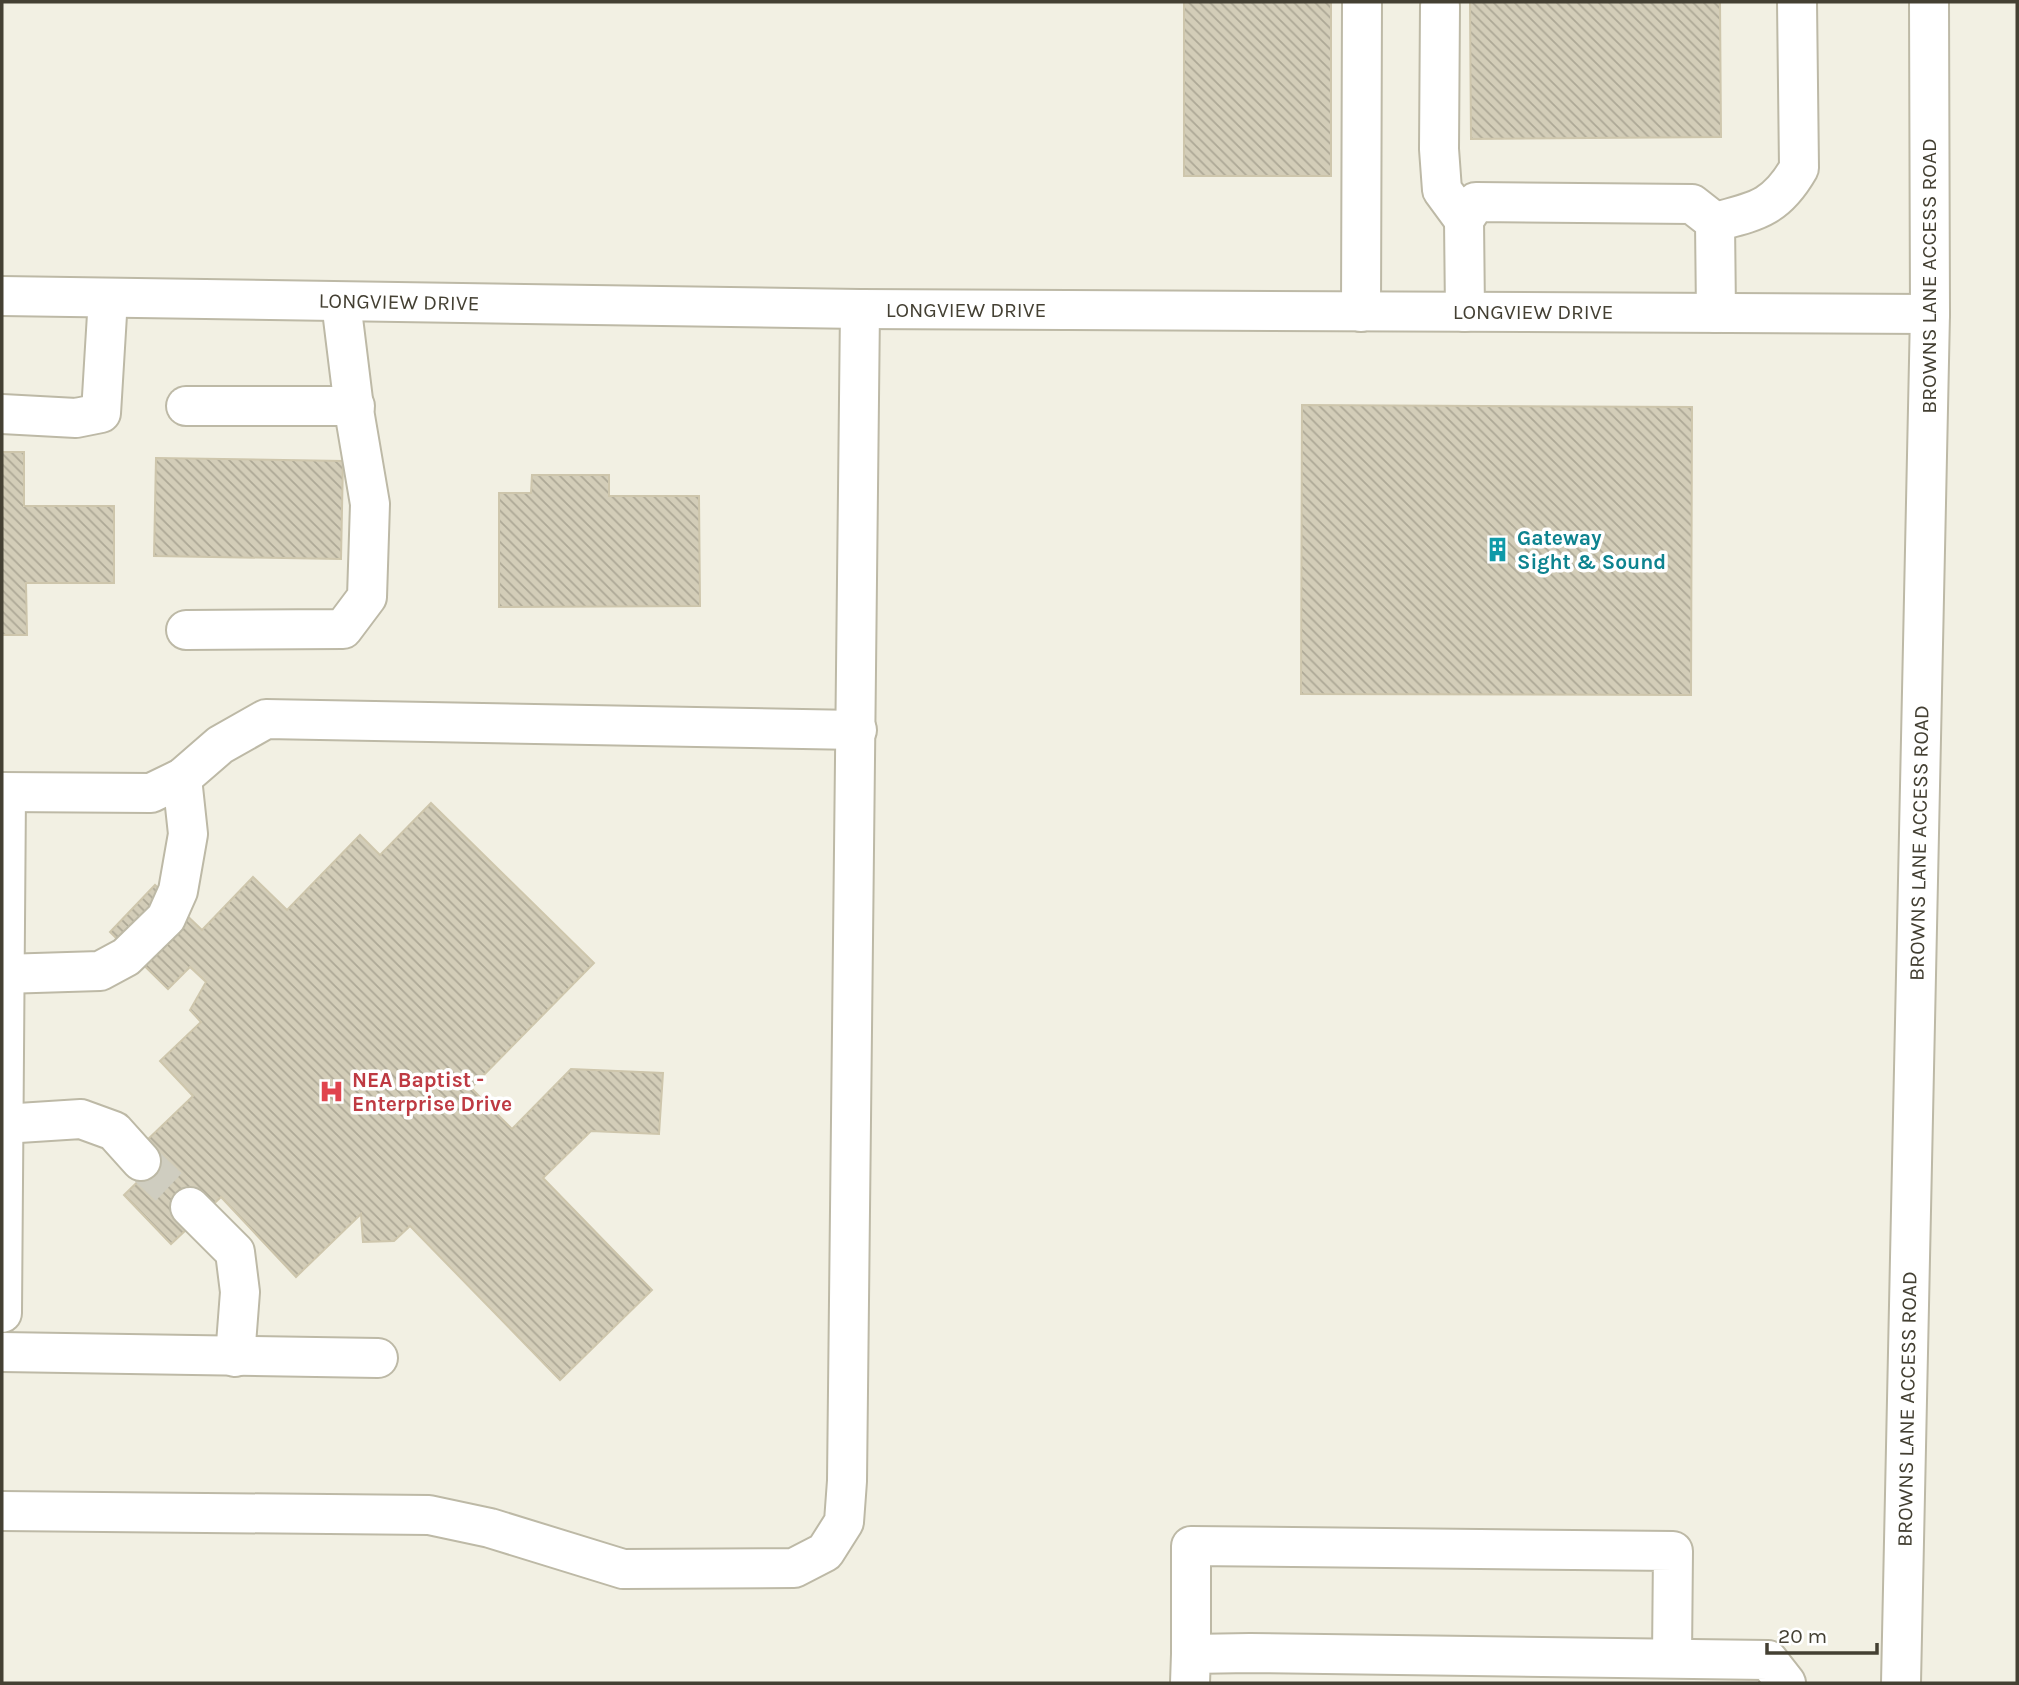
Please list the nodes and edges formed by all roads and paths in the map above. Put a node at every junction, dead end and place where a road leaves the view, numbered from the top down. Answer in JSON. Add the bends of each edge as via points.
{"nodes":[{"id":1,"x":1363,"y":2,"type":"edge"},
{"id":2,"x":1797,"y":2,"type":"edge"},
{"id":3,"x":1929,"y":2,"type":"edge"},
{"id":4,"x":1440,"y":6,"type":"dead end"},
{"id":5,"x":1464,"y":220,"type":"junction"},
{"id":6,"x":1715,"y":222,"type":"junction"},
{"id":7,"x":2,"y":296,"type":"edge"},
{"id":8,"x":108,"y":298,"type":"junction"},
{"id":9,"x":341,"y":302,"type":"junction"},
{"id":10,"x":860,"y":309,"type":"junction"},
{"id":11,"x":1361,"y":312,"type":"junction"},
{"id":12,"x":1465,"y":312,"type":"junction"},
{"id":13,"x":1716,"y":313,"type":"junction"},
{"id":14,"x":1930,"y":314,"type":"junction"},
{"id":15,"x":186,"y":406,"type":"dead end"},
{"id":16,"x":355,"y":406,"type":"junction"},
{"id":17,"x":2,"y":414,"type":"edge"},
{"id":18,"x":186,"y":630,"type":"dead end"},
{"id":19,"x":857,"y":730,"type":"junction"},
{"id":20,"x":182,"y":778,"type":"junction"},
{"id":21,"x":4,"y":792,"type":"edge"},
{"id":22,"x":3,"y":974,"type":"edge"},
{"id":23,"x":3,"y":1124,"type":"edge"},
{"id":24,"x":141,"y":1161,"type":"tunnel mouth"},
{"id":25,"x":190,"y":1207,"type":"tunnel mouth"},
{"id":26,"x":2,"y":1313,"type":"edge"},
{"id":27,"x":2,"y":1352,"type":"edge"},
{"id":28,"x":235,"y":1357,"type":"junction"},
{"id":29,"x":378,"y":1358,"type":"dead end"},
{"id":30,"x":2,"y":1511,"type":"edge"},
{"id":31,"x":1672,"y":1657,"type":"junction"},
{"id":32,"x":1190,"y":1668,"type":"edge"},
{"id":33,"x":1250,"y":1668,"type":"edge"},
{"id":34,"x":1786,"y":1683,"type":"edge"},
{"id":35,"x":1901,"y":1683,"type":"edge"}],
"edges":[{"from":1,"to":11,"type":"street"},
{"from":2,"to":6,"type":"street","via":[[1798,168],[1787,188],[1771,202]]},
{"from":3,"to":14,"type":"street","name":"BROWNS LANE ACCESS ROAD"},
{"from":4,"to":5,"type":"street","via":[[1442,190]]},
{"from":5,"to":6,"type":"street","via":[[1476,202],[1692,204]]},
{"from":5,"to":12,"type":"street"},
{"from":6,"to":13,"type":"street"},
{"from":7,"to":8,"type":"street","name":"LONGVIEW DRIVE"},
{"from":8,"to":9,"type":"street","name":"LONGVIEW DRIVE"},
{"from":8,"to":17,"type":"street","via":[[101,413],[76,418]]},
{"from":9,"to":10,"type":"street","name":"LONGVIEW DRIVE"},
{"from":9,"to":16,"type":"street"},
{"from":10,"to":11,"type":"street","name":"LONGVIEW DRIVE"},
{"from":10,"to":19,"type":"street"},
{"from":11,"to":12,"type":"street","name":"LONGVIEW DRIVE"},
{"from":12,"to":13,"type":"street","name":"LONGVIEW DRIVE"},
{"from":13,"to":14,"type":"street","name":"LONGVIEW DRIVE"},
{"from":14,"to":35,"type":"street","name":"BROWNS LANE ACCESS ROAD"},
{"from":15,"to":16,"type":"street"},
{"from":16,"to":18,"type":"street","via":[[370,504],[367,597],[342,629]]},
{"from":19,"to":20,"type":"street","via":[[266,719],[220,745]]},
{"from":19,"to":30,"type":"street","via":[[847,1481],[844,1522],[825,1552],[794,1568],[623,1569],[490,1528],[429,1515]]},
{"from":20,"to":21,"type":"street","via":[[151,793]]},
{"from":20,"to":22,"type":"street","via":[[188,834],[178,891],[166,918],[126,957],[100,971]]},
{"from":21,"to":22,"type":"street"},
{"from":22,"to":23,"type":"street"},
{"from":23,"to":24,"type":"street","via":[[81,1119],[114,1131]]},
{"from":23,"to":26,"type":"street"},
{"from":25,"to":28,"type":"street","via":[[235,1252],[240,1292]]},
{"from":27,"to":28,"type":"street"},
{"from":28,"to":29,"type":"street"},
{"from":31,"to":32,"type":"street","via":[[1673,1552],[1191,1546]]},
{"from":31,"to":33,"type":"street"},
{"from":31,"to":34,"type":"street","via":[[1768,1660]]},
{"from":32,"to":33,"type":"street"}]}
